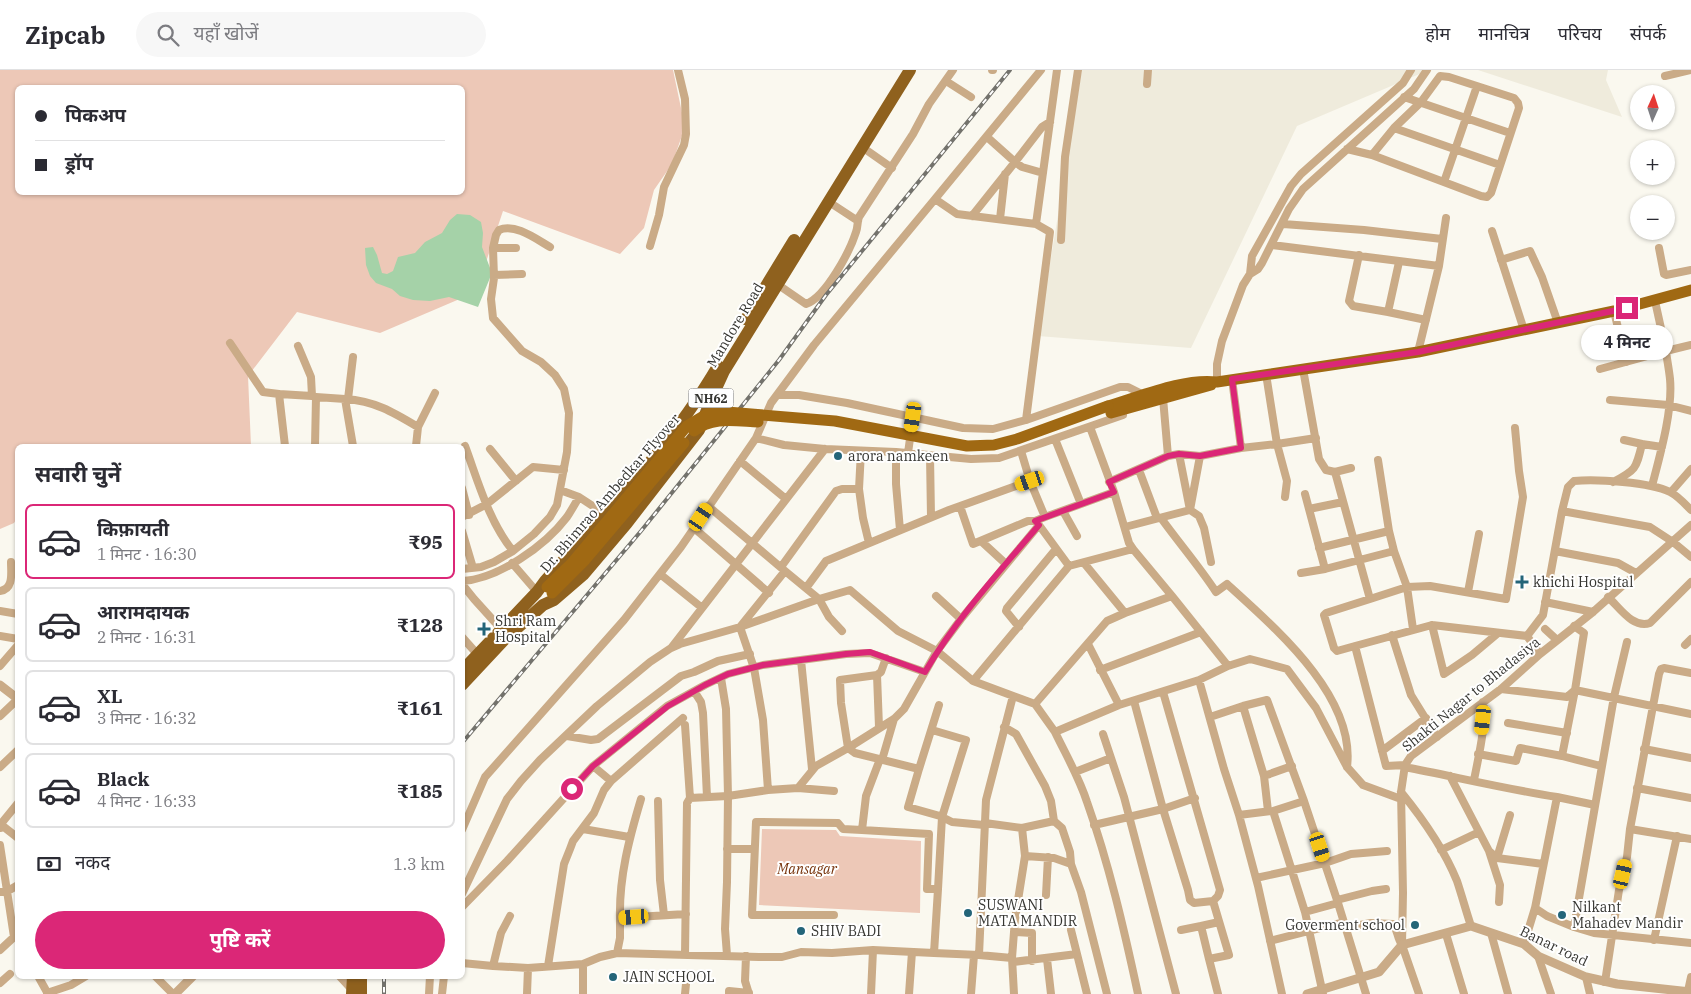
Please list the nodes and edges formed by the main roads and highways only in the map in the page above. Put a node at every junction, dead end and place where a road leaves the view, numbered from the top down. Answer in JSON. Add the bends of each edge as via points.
{"nodes":[{"id":1,"x":900,"y":70,"type":"edge"},
{"id":2,"x":910,"y":70,"type":"edge"},
{"id":3,"x":1691,"y":290,"type":"edge"},
{"id":4,"x":1218,"y":382,"type":"junction"},
{"id":5,"x":1142,"y":400,"type":"junction"},
{"id":6,"x":545,"y":591,"type":"junction"},
{"id":7,"x":543,"y":605,"type":"junction"},
{"id":8,"x":465,"y":668,"type":"edge"},
{"id":9,"x":465,"y":681,"type":"edge"}],
"edges":[{"from":1,"to":6,"type":"highway","name":"Mandore Road","number":"NH62","via":[[699,399],[605,514],[545,580]]},
{"from":2,"to":7,"type":"highway","name":"Mandore Road","number":"NH62","via":[[724,371],[699,430],[628,523],[582,575],[554,600]]},
{"from":3,"to":4,"type":"main road","via":[[1614,311],[1418,352]]},
{"from":4,"to":5,"type":"main road","via":[[1206,388]]},
{"from":4,"to":5,"type":"main road","via":[[1203,380]]},
{"from":5,"to":6,"type":"main road","name":"Dr. Bhimrao Ambedkar Flyover","bridge":true,"via":[[1017,439],[994,445],[967,446],[835,421],[728,412],[707,414],[687,426]]},
{"from":6,"to":7,"type":"main road","name":"Dr. Bhimrao Ambedkar Flyover"},
{"from":6,"to":8,"type":"highway","name":"Mandore Road","number":"NH62"},
{"from":7,"to":9,"type":"highway","name":"Mandore Road","number":"NH62"}]}
